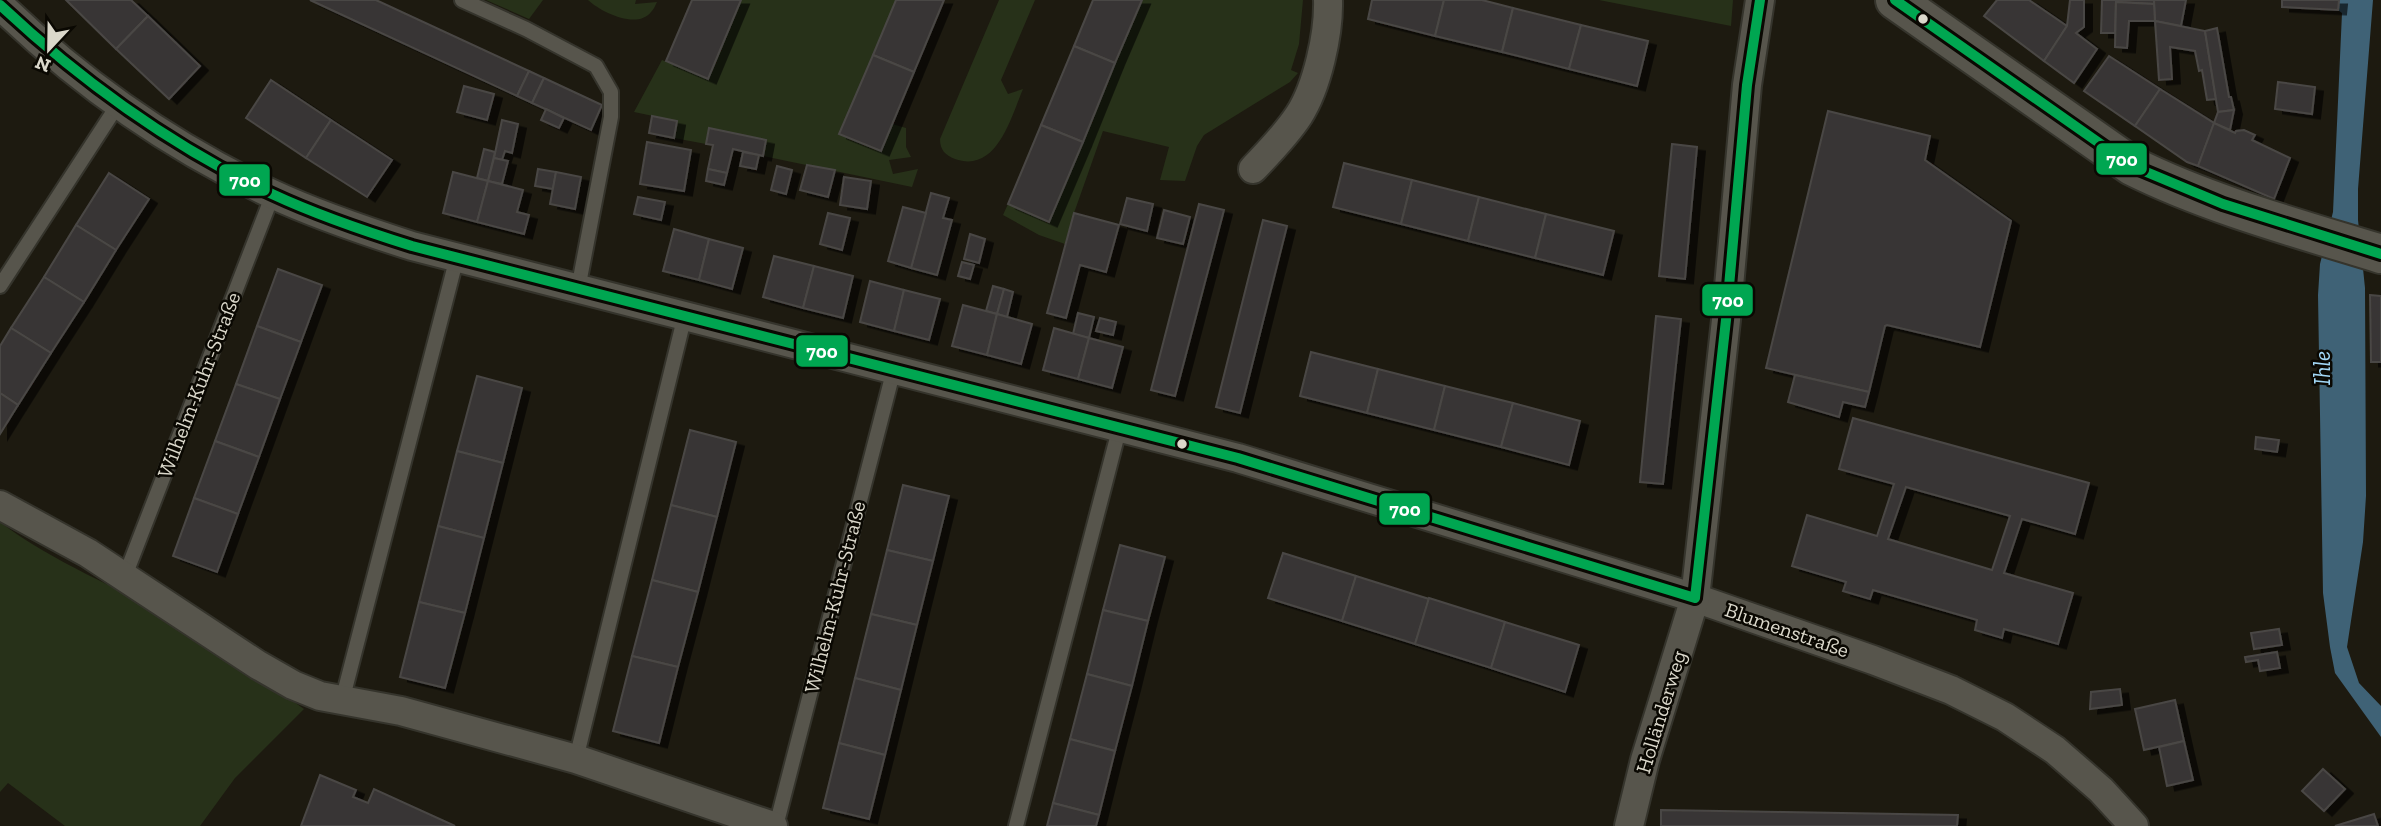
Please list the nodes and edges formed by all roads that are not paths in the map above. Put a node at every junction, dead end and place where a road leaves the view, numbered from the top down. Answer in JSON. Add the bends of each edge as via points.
{"nodes":[{"id":1,"x":462,"y":0,"type":"edge"},
{"id":2,"x":1328,"y":0,"type":"edge"},
{"id":3,"x":1760,"y":0,"type":"edge"},
{"id":4,"x":1895,"y":0,"type":"edge"},
{"id":5,"x":0,"y":5,"type":"edge"},
{"id":6,"x":119,"y":103,"type":"junction"},
{"id":7,"x":1253,"y":169,"type":"dead end"},
{"id":8,"x":273,"y":194,"type":"junction"},
{"id":9,"x":2377,"y":253,"type":"edge"},
{"id":10,"x":457,"y":257,"type":"junction"},
{"id":11,"x":0,"y":286,"type":"edge"},
{"id":12,"x":578,"y":289,"type":"junction"},
{"id":13,"x":685,"y":316,"type":"junction"},
{"id":14,"x":894,"y":369,"type":"junction"},
{"id":15,"x":1120,"y":426,"type":"junction"},
{"id":16,"x":0,"y":505,"type":"edge"},
{"id":17,"x":125,"y":576,"type":"junction"},
{"id":18,"x":1695,"y":598,"type":"junction"},
{"id":19,"x":342,"y":701,"type":"junction"},
{"id":20,"x":576,"y":758,"type":"junction"},
{"id":21,"x":728,"y":818,"type":"edge"},
{"id":22,"x":775,"y":826,"type":"edge"},
{"id":23,"x":1016,"y":826,"type":"edge"},
{"id":24,"x":1629,"y":826,"type":"edge"},
{"id":25,"x":2134,"y":826,"type":"edge"}],
"edges":[{"from":1,"to":12,"type":"lane","via":[[596,66],[611,92],[611,117]]},
{"from":2,"to":7,"type":"street","via":[[1327,25],[1311,93],[1299,115]]},
{"from":3,"to":18,"type":"street","via":[[1747,85]]},
{"from":4,"to":9,"type":"street","via":[[2132,166]]},
{"from":5,"to":6,"type":"street","via":[[80,76]]},
{"from":6,"to":8,"type":"street","via":[[208,161]]},
{"from":6,"to":11,"type":"lane"},
{"from":8,"to":10,"type":"street","via":[[349,225]]},
{"from":8,"to":17,"type":"lane","name":"Wilhelm-Kuhr-Straße"},
{"from":10,"to":12,"type":"street"},
{"from":10,"to":19,"type":"lane"},
{"from":12,"to":13,"type":"street"},
{"from":13,"to":14,"type":"street"},
{"from":13,"to":20,"type":"lane"},
{"from":14,"to":15,"type":"street"},
{"from":14,"to":22,"type":"lane","name":"Wilhelm-Kuhr-Straße"},
{"from":15,"to":18,"type":"street"},
{"from":15,"to":23,"type":"lane"},
{"from":16,"to":17,"type":"street","name":"Wilhelm-Kuhr-Straße"},
{"from":17,"to":19,"type":"street","name":"Wilhelm-Kuhr-Straße","via":[[258,665],[293,685]]},
{"from":18,"to":24,"type":"street","name":"Holländerweg"},
{"from":18,"to":25,"type":"street","name":"Blumenstraße","via":[[1873,660],[2006,717],[2055,750]]},
{"from":19,"to":20,"type":"street","name":"Wilhelm-Kuhr-Straße","via":[[401,711]]},
{"from":20,"to":21,"type":"street","name":"Wilhelm-Kuhr-Straße"},
{"from":21,"to":22,"type":"street","name":"Wilhelm-Kuhr-Straße"}]}
